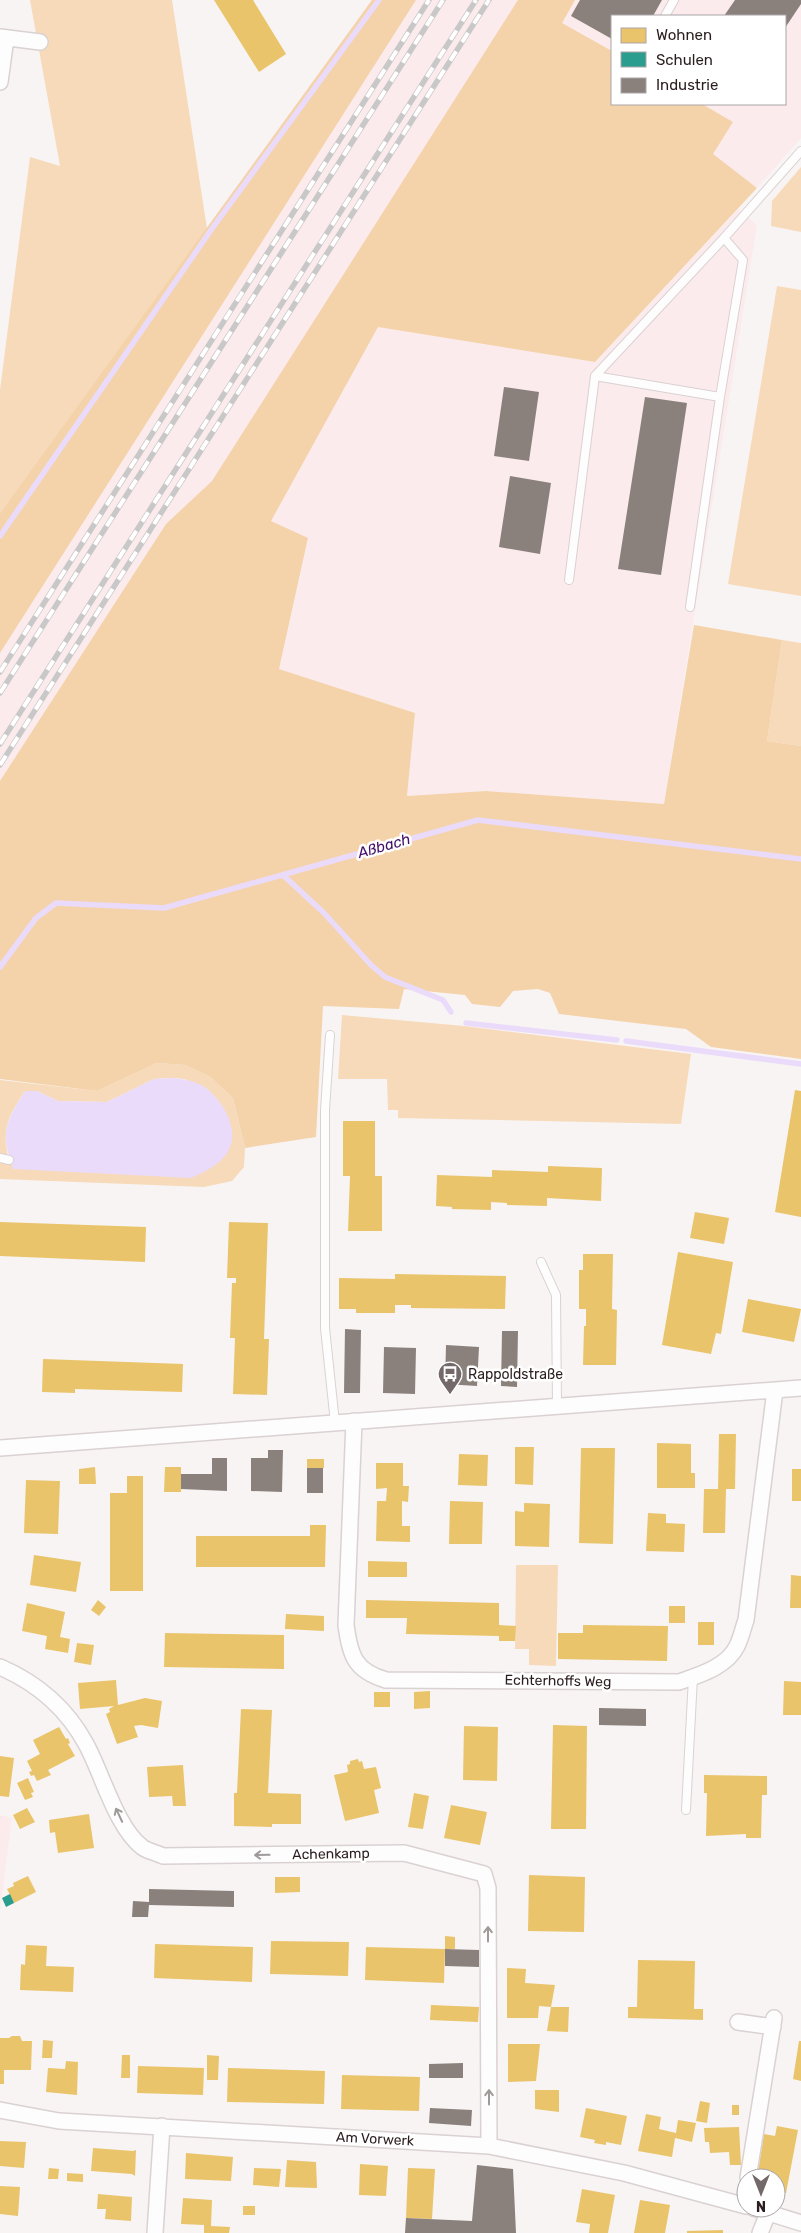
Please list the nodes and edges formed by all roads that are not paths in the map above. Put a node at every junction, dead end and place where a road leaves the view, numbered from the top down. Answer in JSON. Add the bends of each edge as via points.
{"nodes":[{"id":1,"x":674,"y":0,"type":"edge"},
{"id":2,"x":666,"y":15,"type":"edge"},
{"id":3,"x":3,"y":37,"type":"edge"},
{"id":4,"x":40,"y":42,"type":"dead end"},
{"id":5,"x":0,"y":82,"type":"edge"},
{"id":6,"x":801,"y":151,"type":"edge"},
{"id":7,"x":724,"y":238,"type":"junction"},
{"id":8,"x":595,"y":376,"type":"junction"},
{"id":9,"x":720,"y":397,"type":"junction"},
{"id":10,"x":569,"y":580,"type":"dead end"},
{"id":11,"x":690,"y":607,"type":"dead end"},
{"id":12,"x":330,"y":1035,"type":"dead end"},
{"id":13,"x":0,"y":1158,"type":"edge"},
{"id":14,"x":9,"y":1160,"type":"dead end"},
{"id":15,"x":540,"y":1262,"type":"dead end"},
{"id":16,"x":801,"y":1388,"type":"edge"},
{"id":17,"x":775,"y":1390,"type":"junction"},
{"id":18,"x":556,"y":1406,"type":"junction"},
{"id":19,"x":354,"y":1421,"type":"junction"},
{"id":20,"x":335,"y":1423,"type":"junction"},
{"id":21,"x":0,"y":1448,"type":"edge"},
{"id":22,"x":0,"y":1667,"type":"edge"},
{"id":23,"x":693,"y":1677,"type":"junction"},
{"id":24,"x":686,"y":1810,"type":"dead end"},
{"id":25,"x":738,"y":2022,"type":"dead end"},
{"id":26,"x":0,"y":2110,"type":"edge"},
{"id":27,"x":162,"y":2126,"type":"junction"},
{"id":28,"x":489,"y":2146,"type":"junction"},
{"id":29,"x":750,"y":2168,"type":"edge"},
{"id":30,"x":736,"y":2200,"type":"edge"},
{"id":31,"x":786,"y":2217,"type":"edge"},
{"id":32,"x":755,"y":2218,"type":"edge"},
{"id":33,"x":801,"y":2223,"type":"edge"},
{"id":34,"x":155,"y":2233,"type":"edge"},
{"id":35,"x":760,"y":2233,"type":"edge"}],
"edges":[{"from":1,"to":2,"type":"lane"},
{"from":3,"to":4,"type":"street"},
{"from":3,"to":5,"type":"street"},
{"from":6,"to":7,"type":"lane"},
{"from":7,"to":8,"type":"lane"},
{"from":7,"to":9,"type":"lane","via":[[743,260]]},
{"from":8,"to":9,"type":"lane"},
{"from":8,"to":10,"type":"lane"},
{"from":9,"to":11,"type":"lane"},
{"from":12,"to":20,"type":"lane","via":[[325,1110],[325,1328]]},
{"from":13,"to":14,"type":"lane"},
{"from":15,"to":18,"type":"lane","via":[[556,1295]]},
{"from":16,"to":17,"type":"street"},
{"from":17,"to":18,"type":"street"},
{"from":17,"to":23,"type":"street","name":"Echterhoffs Weg","via":[[746,1620],[737,1647],[722,1663]]},
{"from":18,"to":19,"type":"street"},
{"from":19,"to":20,"type":"street"},
{"from":19,"to":23,"type":"street","name":"Echterhoffs Weg","via":[[346,1626],[348,1643],[356,1661],[370,1675],[386,1680],[652,1682],[678,1682]]},
{"from":20,"to":21,"type":"street"},
{"from":28,"to":22,"type":"street","name":"Achenkamp","one_way":true,"via":[[488,1888],[484,1874],[404,1853],[163,1856],[142,1847],[124,1826],[86,1743],[59,1705]]},
{"from":23,"to":24,"type":"lane"},
{"from":25,"to":29,"type":"street","via":[[773,2022]]},
{"from":26,"to":27,"type":"street","name":"Am Vorwerk","via":[[59,2121]]},
{"from":27,"to":28,"type":"street","name":"Am Vorwerk"},
{"from":27,"to":34,"type":"street"},
{"from":28,"to":30,"type":"street","name":"Am Vorwerk","via":[[624,2172]]},
{"from":31,"to":33,"type":"street","name":"Am Vorwerk"},
{"from":32,"to":35,"type":"street"}]}
